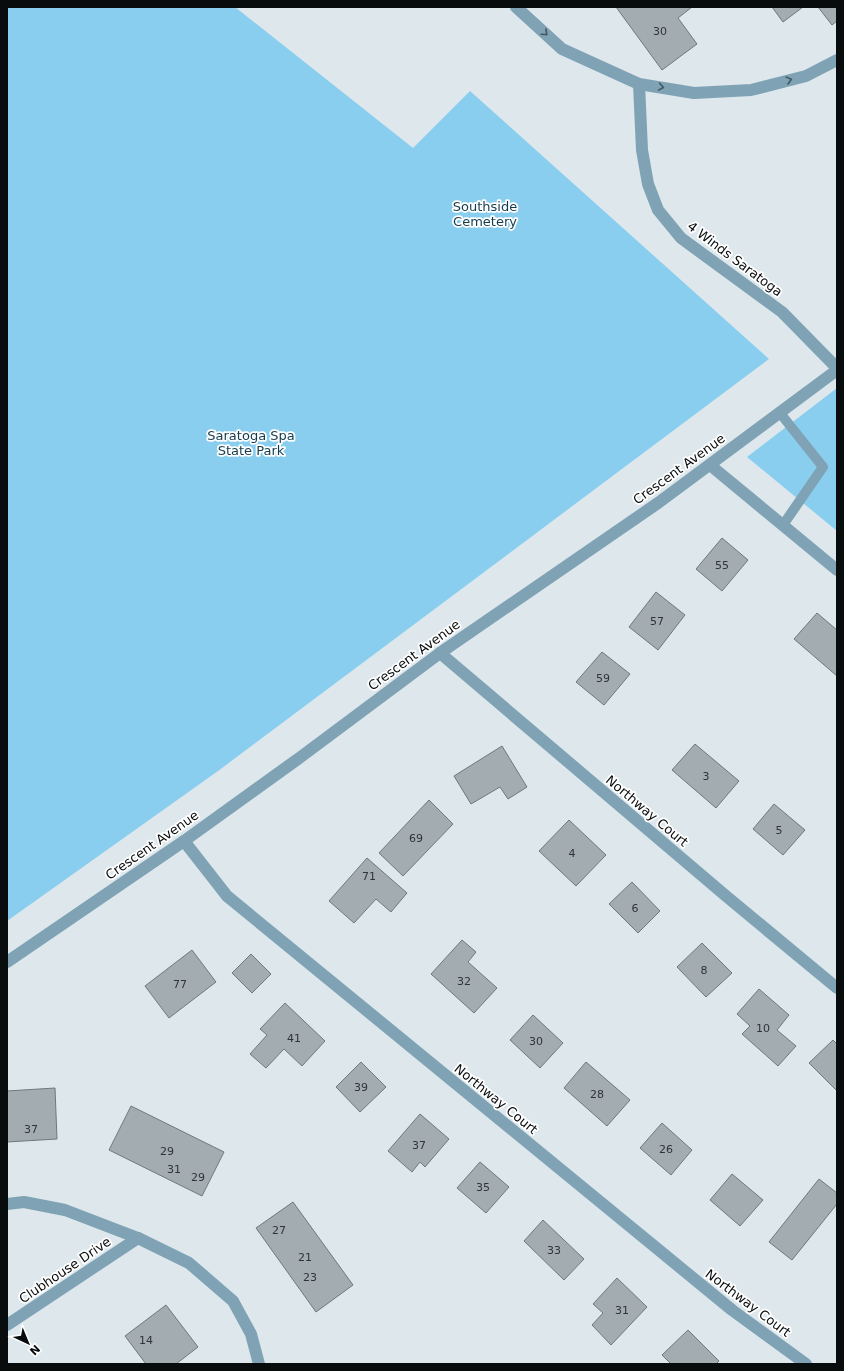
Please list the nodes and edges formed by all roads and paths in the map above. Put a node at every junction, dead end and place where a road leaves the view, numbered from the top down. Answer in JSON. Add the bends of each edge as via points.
{"nodes":[{"id":1,"x":516,"y":7,"type":"edge"},
{"id":2,"x":837,"y":60,"type":"edge"},
{"id":3,"x":639,"y":84,"type":"junction"},
{"id":4,"x":837,"y":369,"type":"edge"},
{"id":5,"x":780,"y":413,"type":"junction"},
{"id":6,"x":710,"y":465,"type":"junction"},
{"id":7,"x":784,"y":525,"type":"junction"},
{"id":8,"x":837,"y":570,"type":"edge"},
{"id":9,"x":440,"y":653,"type":"junction"},
{"id":10,"x":184,"y":841,"type":"junction"},
{"id":11,"x":7,"y":962,"type":"edge"},
{"id":12,"x":837,"y":988,"type":"edge"},
{"id":13,"x":7,"y":1204,"type":"edge"},
{"id":14,"x":138,"y":1238,"type":"junction"},
{"id":15,"x":7,"y":1325,"type":"edge"},
{"id":16,"x":259,"y":1364,"type":"edge"},
{"id":17,"x":806,"y":1364,"type":"edge"}],
"edges":[{"from":1,"to":3,"type":"street","one_way":true,"via":[[562,49]]},
{"from":3,"to":2,"type":"street","one_way":true,"via":[[694,93],[751,90],[806,76]]},
{"from":3,"to":4,"type":"street","name":"4 Winds Saratoga","via":[[642,150],[648,184],[658,210],[681,238],[782,312]]},
{"from":4,"to":5,"type":"street","name":"Crescent Avenue"},
{"from":5,"to":6,"type":"street","name":"Crescent Avenue"},
{"from":5,"to":7,"type":"lane","via":[[823,467]]},
{"from":6,"to":7,"type":"street"},
{"from":6,"to":9,"type":"street","name":"Crescent Avenue"},
{"from":7,"to":8,"type":"street"},
{"from":9,"to":10,"type":"street","name":"Crescent Avenue"},
{"from":9,"to":12,"type":"street","name":"Northway Court"},
{"from":10,"to":11,"type":"street","name":"Crescent Avenue"},
{"from":10,"to":17,"type":"street","name":"Northway Court","via":[[227,896],[732,1310]]},
{"from":13,"to":14,"type":"street","name":"Clubhouse Drive","via":[[24,1202],[65,1210]]},
{"from":14,"to":15,"type":"street","name":"Clubhouse Drive"},
{"from":14,"to":16,"type":"street","name":"Clubhouse Drive","via":[[189,1263],[233,1301],[251,1334]]}]}
